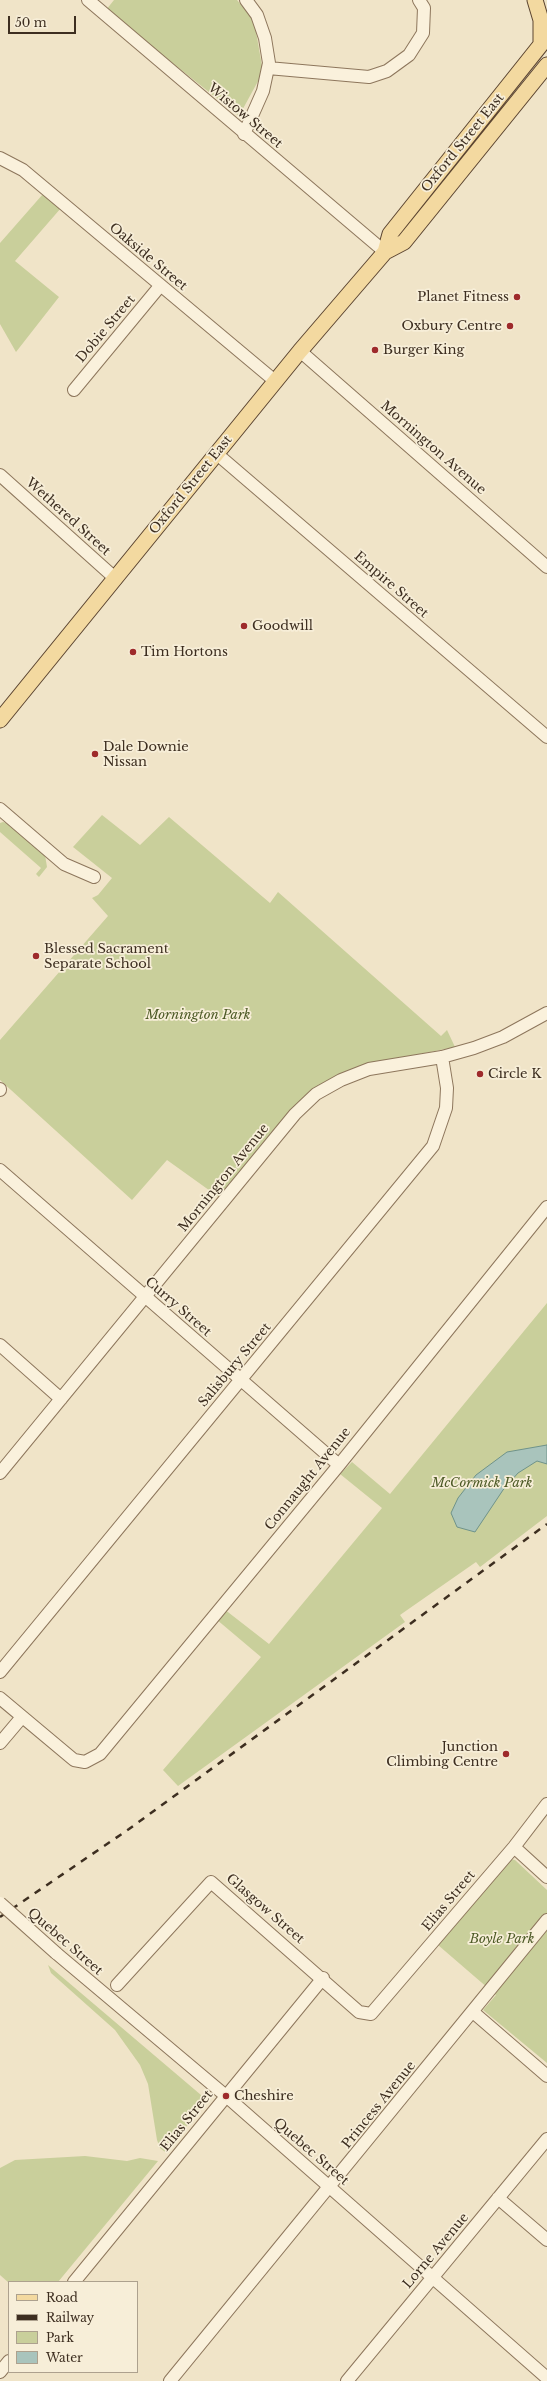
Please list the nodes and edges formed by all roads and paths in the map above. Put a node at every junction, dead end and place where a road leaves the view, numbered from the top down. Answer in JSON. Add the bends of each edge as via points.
{"nodes":[{"id":1,"x":88,"y":0,"type":"edge"},
{"id":2,"x":246,"y":0,"type":"edge"},
{"id":3,"x":419,"y":0,"type":"edge"},
{"id":4,"x":535,"y":0,"type":"edge"},
{"id":5,"x":541,"y":0,"type":"edge"},
{"id":6,"x":547,"y":5,"type":"edge"},
{"id":7,"x":544,"y":41,"type":"edge"},
{"id":8,"x":547,"y":65,"type":"edge"},
{"id":9,"x":268,"y":68,"type":"junction"},
{"id":10,"x":244,"y":134,"type":"junction"},
{"id":11,"x":0,"y":158,"type":"edge"},
{"id":12,"x":385,"y":252,"type":"junction"},
{"id":13,"x":160,"y":286,"type":"junction"},
{"id":14,"x":300,"y":351,"type":"junction"},
{"id":15,"x":275,"y":381,"type":"junction"},
{"id":16,"x":74,"y":390,"type":"dead end"},
{"id":17,"x":217,"y":454,"type":"junction"},
{"id":18,"x":0,"y":475,"type":"edge"},
{"id":19,"x":547,"y":567,"type":"edge"},
{"id":20,"x":116,"y":579,"type":"junction"},
{"id":21,"x":2,"y":712,"type":"edge"},
{"id":22,"x":547,"y":737,"type":"edge"},
{"id":23,"x":0,"y":809,"type":"edge"},
{"id":24,"x":94,"y":877,"type":"dead end"},
{"id":25,"x":547,"y":1013,"type":"edge"},
{"id":26,"x":442,"y":1057,"type":"junction"},
{"id":27,"x":0,"y":1170,"type":"edge"},
{"id":28,"x":547,"y":1207,"type":"edge"},
{"id":29,"x":145,"y":1297,"type":"junction"},
{"id":30,"x":0,"y":1345,"type":"edge"},
{"id":31,"x":240,"y":1380,"type":"junction"},
{"id":32,"x":61,"y":1399,"type":"junction"},
{"id":33,"x":339,"y":1465,"type":"junction"},
{"id":34,"x":0,"y":1472,"type":"edge"},
{"id":35,"x":0,"y":1672,"type":"edge"},
{"id":36,"x":0,"y":1698,"type":"edge"},
{"id":37,"x":22,"y":1717,"type":"junction"},
{"id":38,"x":0,"y":1744,"type":"edge"},
{"id":39,"x":547,"y":1804,"type":"edge"},
{"id":40,"x":514,"y":1847,"type":"junction"},
{"id":41,"x":547,"y":1877,"type":"edge"},
{"id":42,"x":0,"y":1904,"type":"edge"},
{"id":43,"x":547,"y":1920,"type":"edge"},
{"id":44,"x":323,"y":1978,"type":"junction"},
{"id":45,"x":117,"y":1985,"type":"dead end"},
{"id":46,"x":473,"y":2012,"type":"junction"},
{"id":47,"x":371,"y":2014,"type":"joint"},
{"id":48,"x":547,"y":2076,"type":"edge"},
{"id":49,"x":226,"y":2096,"type":"junction"},
{"id":50,"x":547,"y":2139,"type":"edge"},
{"id":51,"x":330,"y":2188,"type":"junction"},
{"id":52,"x":498,"y":2198,"type":"junction"},
{"id":53,"x":547,"y":2240,"type":"edge"},
{"id":54,"x":432,"y":2278,"type":"junction"},
{"id":55,"x":75,"y":2281,"type":"edge"},
{"id":56,"x":8,"y":2362,"type":"edge"},
{"id":57,"x":0,"y":2372,"type":"edge"},
{"id":58,"x":545,"y":2378,"type":"edge"},
{"id":59,"x":170,"y":2381,"type":"edge"},
{"id":60,"x":347,"y":2381,"type":"edge"}],
"edges":[{"from":1,"to":10,"type":"street","name":"Wistow Street"},
{"from":2,"to":9,"type":"street","via":[[257,15],[265,38]]},
{"from":3,"to":9,"type":"street","via":[[424,8],[423,33],[409,55],[387,71],[369,77]]},
{"from":4,"to":7,"type":"main road"},
{"from":5,"to":6,"type":"main road"},
{"from":7,"to":12,"type":"main road","name":"Oxford Street East","via":[[390,234]]},
{"from":8,"to":12,"type":"main road","name":"Oxford Street East","via":[[404,242]]},
{"from":9,"to":10,"type":"street","via":[[263,91]]},
{"from":10,"to":12,"type":"street","name":"Wistow Street"},
{"from":11,"to":13,"type":"street","name":"Oakside Street","via":[[23,170]]},
{"from":12,"to":14,"type":"main road","name":"Oxford Street East"},
{"from":13,"to":15,"type":"street","name":"Oakside Street"},
{"from":13,"to":16,"type":"street","name":"Dobie Street"},
{"from":14,"to":15,"type":"main road","name":"Oxford Street East"},
{"from":14,"to":19,"type":"street","name":"Mornington Avenue"},
{"from":15,"to":17,"type":"main road","name":"Oxford Street East"},
{"from":17,"to":20,"type":"main road","name":"Oxford Street East"},
{"from":17,"to":22,"type":"street","name":"Empire Street"},
{"from":18,"to":20,"type":"street","name":"Wethered Street"},
{"from":20,"to":21,"type":"main road","name":"Oxford Street East"},
{"from":23,"to":24,"type":"street","via":[[64,864]]},
{"from":25,"to":26,"type":"street","name":"Mornington Avenue","via":[[501,1038]]},
{"from":26,"to":29,"type":"street","name":"Mornington Avenue","via":[[369,1070],[341,1080],[316,1094],[295,1114]]},
{"from":26,"to":31,"type":"street","name":"Salisbury Street","via":[[447,1088],[446,1108],[433,1146]]},
{"from":27,"to":29,"type":"street","name":"Curry Street"},
{"from":28,"to":33,"type":"street","name":"Connaught Avenue"},
{"from":29,"to":31,"type":"street","name":"Curry Street"},
{"from":29,"to":32,"type":"street","name":"Mornington Avenue"},
{"from":30,"to":32,"type":"street"},
{"from":31,"to":33,"type":"street","name":"Curry Street"},
{"from":31,"to":35,"type":"street","name":"Salisbury Street"},
{"from":32,"to":34,"type":"street","name":"Mornington Avenue"},
{"from":33,"to":37,"type":"street","name":"Connaught Avenue","via":[[100,1754],[85,1762],[74,1760]]},
{"from":36,"to":37,"type":"street"},
{"from":37,"to":38,"type":"street"},
{"from":39,"to":40,"type":"street","name":"Elias Street"},
{"from":40,"to":41,"type":"street"},
{"from":40,"to":47,"type":"street","name":"Elias Street"},
{"from":42,"to":49,"type":"street","name":"Quebec Street","bridge":true},
{"from":43,"to":46,"type":"street","name":"Princess Avenue"},
{"from":44,"to":45,"type":"street","name":"Glasgow Street","via":[[211,1882]]},
{"from":44,"to":47,"type":"street","name":"Glasgow Street","via":[[359,2012]]},
{"from":44,"to":49,"type":"street","name":"Elias Street"},
{"from":46,"to":48,"type":"street"},
{"from":46,"to":51,"type":"street","name":"Princess Avenue"},
{"from":49,"to":51,"type":"street","name":"Quebec Street"},
{"from":49,"to":55,"type":"street","name":"Elias Street"},
{"from":50,"to":52,"type":"street","name":"Lorne Avenue"},
{"from":51,"to":54,"type":"street","name":"Quebec Street"},
{"from":51,"to":59,"type":"street","name":"Princess Avenue"},
{"from":52,"to":53,"type":"street"},
{"from":52,"to":54,"type":"street","name":"Lorne Avenue"},
{"from":54,"to":58,"type":"street","name":"Quebec Street"},
{"from":54,"to":60,"type":"street","name":"Lorne Avenue"},
{"from":56,"to":57,"type":"street"}]}
